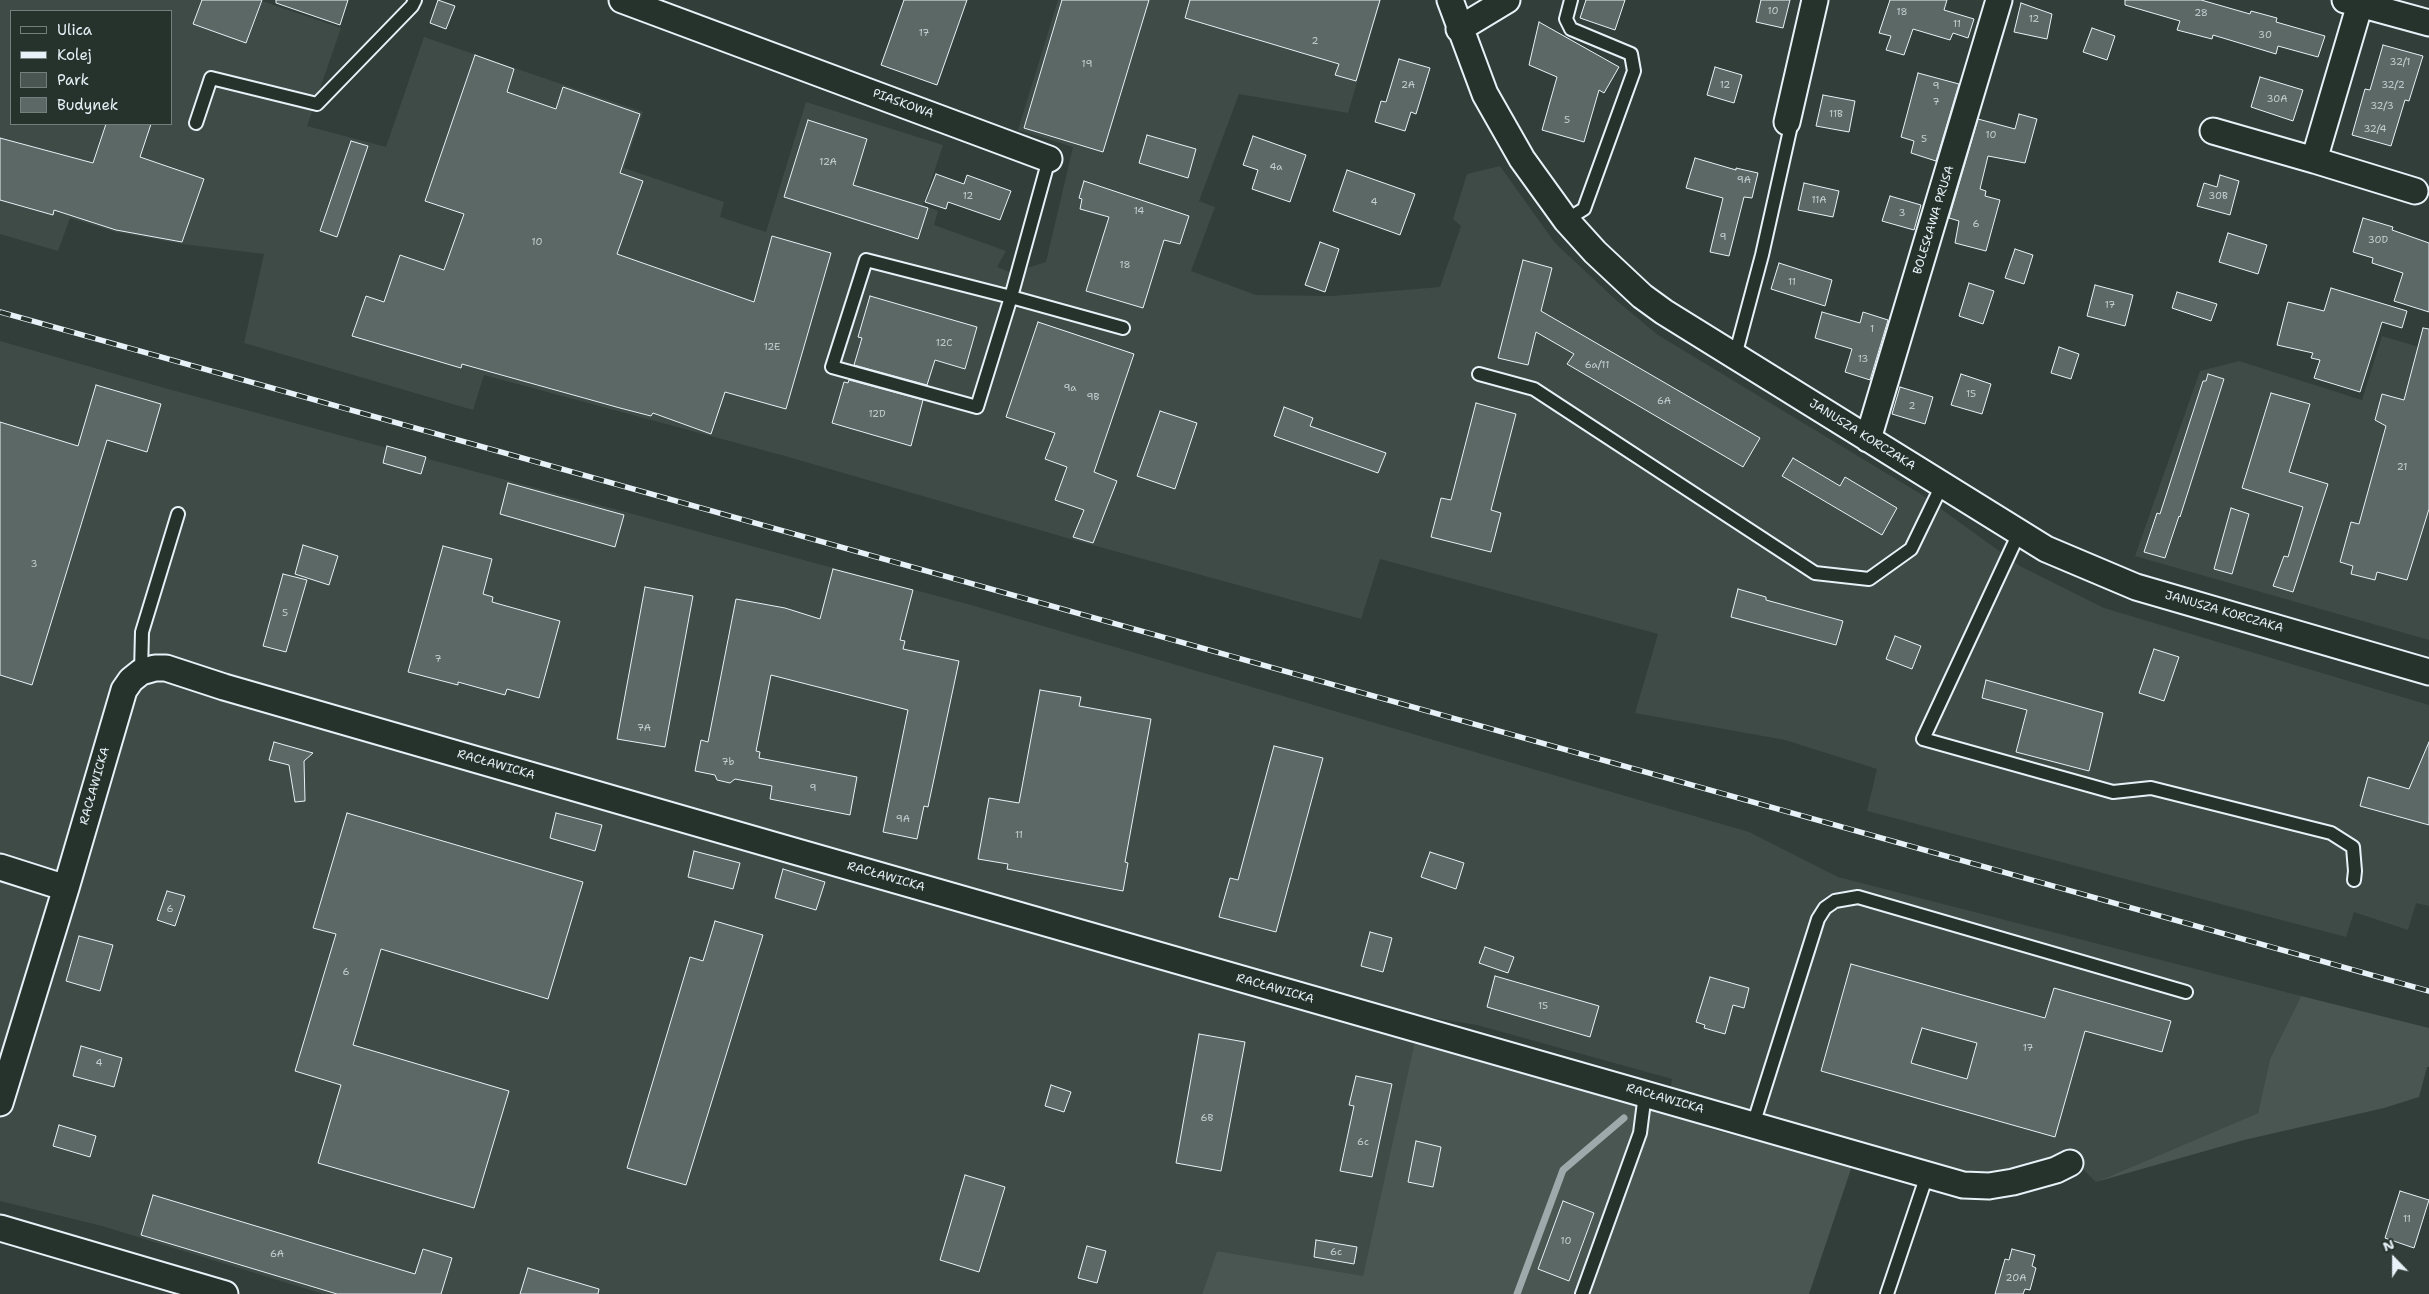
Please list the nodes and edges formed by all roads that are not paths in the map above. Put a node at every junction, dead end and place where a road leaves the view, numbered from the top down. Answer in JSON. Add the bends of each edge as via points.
{"nodes":[{"id":1,"x":414,"y":0,"type":"edge"},
{"id":2,"x":622,"y":0,"type":"edge"},
{"id":3,"x":1450,"y":0,"type":"edge"},
{"id":4,"x":1507,"y":0,"type":"edge"},
{"id":5,"x":1571,"y":0,"type":"edge"},
{"id":6,"x":1815,"y":0,"type":"edge"},
{"id":7,"x":1999,"y":0,"type":"edge"},
{"id":8,"x":2353,"y":2,"type":"edge"},
{"id":9,"x":2429,"y":23,"type":"edge"},
{"id":10,"x":1459,"y":29,"type":"junction"},
{"id":11,"x":196,"y":122,"type":"dead end"},
{"id":12,"x":1787,"y":122,"type":"joint"},
{"id":13,"x":2213,"y":131,"type":"dead end"},
{"id":14,"x":1049,"y":159,"type":"joint"},
{"id":15,"x":2314,"y":160,"type":"junction"},
{"id":16,"x":2414,"y":191,"type":"dead end"},
{"id":17,"x":1566,"y":220,"type":"junction"},
{"id":18,"x":1011,"y":297,"type":"junction"},
{"id":19,"x":1123,"y":328,"type":"dead end"},
{"id":20,"x":1735,"y":356,"type":"junction"},
{"id":21,"x":1479,"y":374,"type":"dead end"},
{"id":22,"x":1868,"y":439,"type":"junction"},
{"id":23,"x":1942,"y":485,"type":"junction"},
{"id":24,"x":178,"y":514,"type":"dead end"},
{"id":25,"x":2019,"y":533,"type":"junction"},
{"id":26,"x":141,"y":672,"type":"junction"},
{"id":27,"x":2429,"y":672,"type":"edge"},
{"id":28,"x":0,"y":867,"type":"edge"},
{"id":29,"x":2354,"y":880,"type":"dead end"},
{"id":30,"x":66,"y":888,"type":"junction"},
{"id":31,"x":2186,"y":992,"type":"dead end"},
{"id":32,"x":1645,"y":1094,"type":"junction"},
{"id":33,"x":0,"y":1103,"type":"edge"},
{"id":34,"x":1753,"y":1124,"type":"junction"},
{"id":35,"x":2070,"y":1163,"type":"dead end"},
{"id":36,"x":1927,"y":1175,"type":"junction"},
{"id":37,"x":0,"y":1228,"type":"edge"},
{"id":38,"x":225,"y":1294,"type":"edge"},
{"id":39,"x":1582,"y":1294,"type":"edge"},
{"id":40,"x":1887,"y":1294,"type":"edge"}],
"edges":[{"from":1,"to":11,"type":"lane","via":[[412,6],[317,104],[211,78]]},
{"from":2,"to":14,"type":"street","name":"PIASKOWA"},
{"from":3,"to":10,"type":"street","name":"JANUSZA KORCZAKA"},
{"from":4,"to":10,"type":"street"},
{"from":5,"to":17,"type":"lane","via":[[1566,19],[1571,29],[1631,54],[1634,70],[1584,209]]},
{"from":6,"to":12,"type":"street"},
{"from":7,"to":22,"type":"street","name":"BOLESŁAWA PRUSA"},
{"from":8,"to":9,"type":"street"},
{"from":8,"to":15,"type":"street"},
{"from":10,"to":17,"type":"street","name":"JANUSZA KORCZAKA","via":[[1485,94],[1522,159]]},
{"from":12,"to":20,"type":"lane","via":[[1790,130]]},
{"from":13,"to":15,"type":"street"},
{"from":14,"to":18,"type":"lane","name":"PIASKOWA"},
{"from":15,"to":16,"type":"street"},
{"from":17,"to":20,"type":"street","name":"JANUSZA KORCZAKA","via":[[1642,296]]},
{"from":18,"to":18,"type":"lane","name":"PIASKOWA","via":[[978,407],[832,367],[866,260]]},
{"from":18,"to":19,"type":"lane","name":"PIASKOWA"},
{"from":20,"to":22,"type":"street","name":"JANUSZA KORCZAKA"},
{"from":21,"to":23,"type":"lane","via":[[1534,389],[1815,573],[1870,579],[1911,549]]},
{"from":22,"to":23,"type":"street","name":"JANUSZA KORCZAKA"},
{"from":23,"to":25,"type":"street","name":"JANUSZA KORCZAKA"},
{"from":24,"to":26,"type":"lane","via":[[142,632]]},
{"from":25,"to":27,"type":"street","name":"JANUSZA KORCZAKA","via":[[2055,553],[2136,587]]},
{"from":25,"to":29,"type":"lane","via":[[1923,739],[2113,792],[2151,788],[2332,833],[2353,847]]},
{"from":26,"to":30,"type":"street","name":"RACŁAWICKA","via":[[124,690]]},
{"from":26,"to":32,"type":"street","name":"RACŁAWICKA","via":[[166,668]]},
{"from":28,"to":30,"type":"street"},
{"from":30,"to":33,"type":"street","name":"RACŁAWICKA"},
{"from":31,"to":34,"type":"lane","via":[[1858,897],[1835,901],[1818,919]]},
{"from":32,"to":34,"type":"street","name":"RACŁAWICKA"},
{"from":32,"to":39,"type":"lane","via":[[1640,1133]]},
{"from":34,"to":36,"type":"street","name":"RACŁAWICKA"},
{"from":35,"to":36,"type":"street","name":"RACŁAWICKA","via":[[2056,1170],[1989,1186],[1963,1185]]},
{"from":36,"to":40,"type":"lane"},
{"from":37,"to":38,"type":"street"}]}
